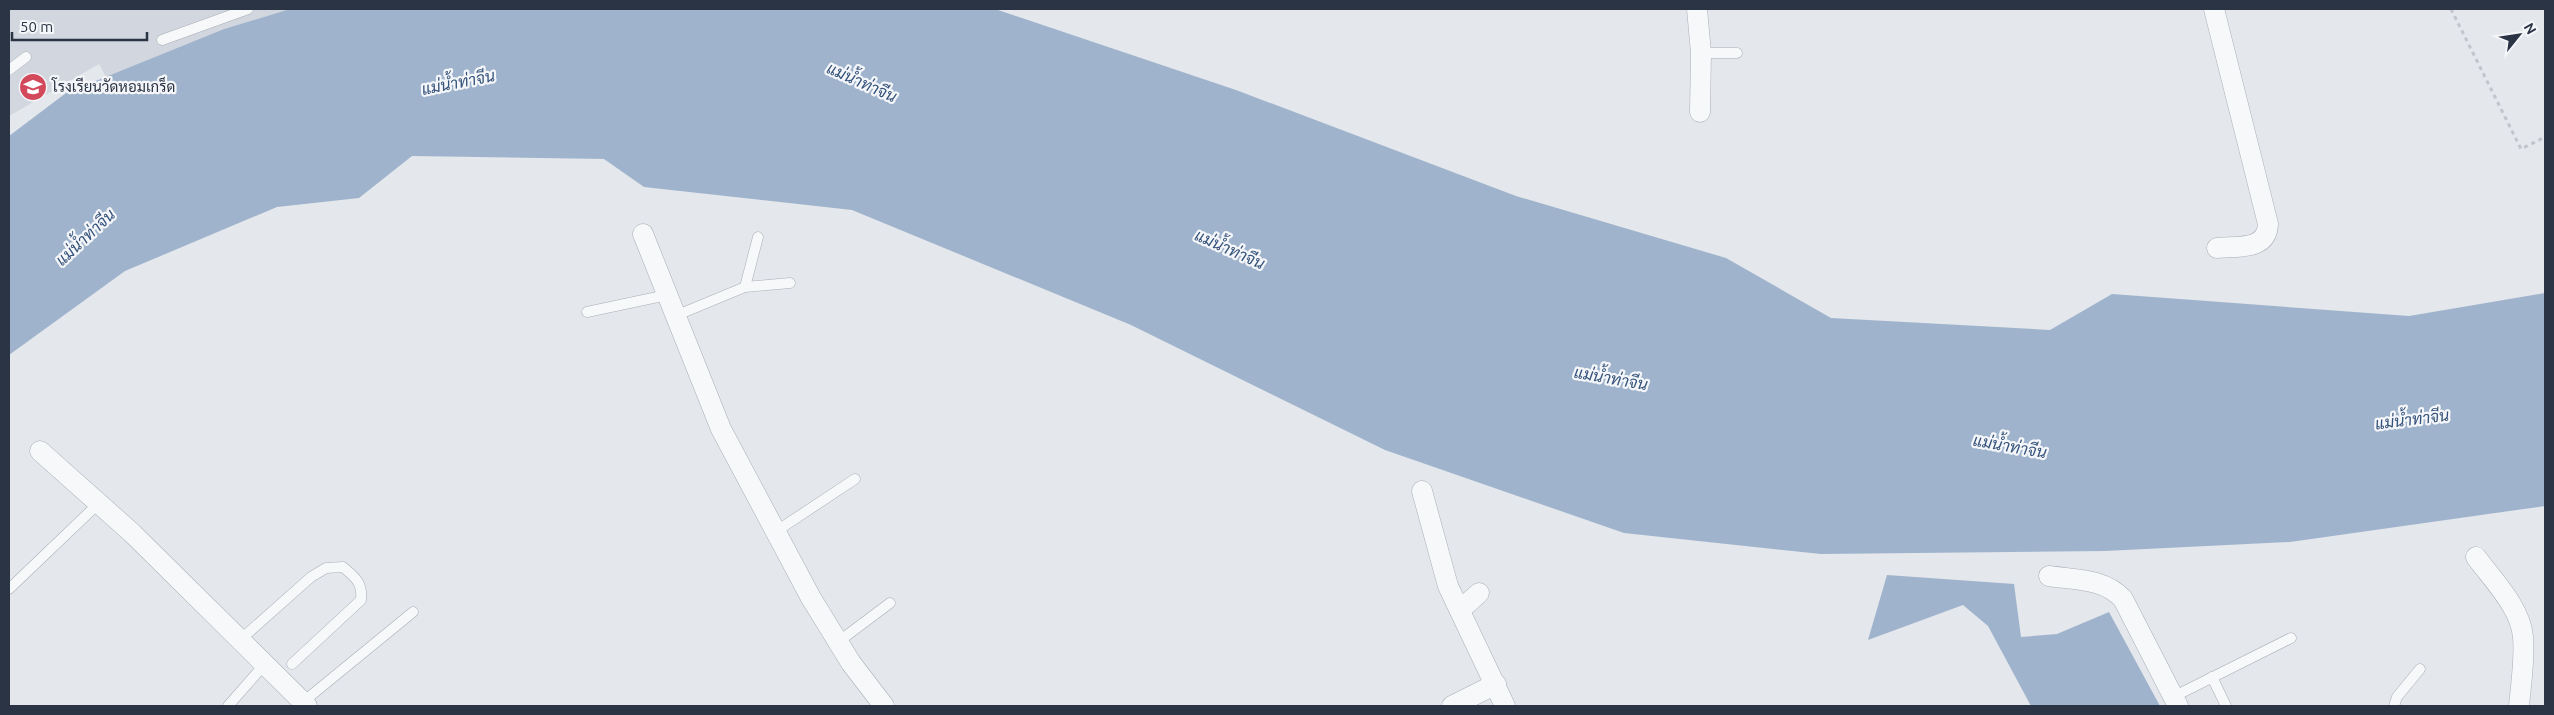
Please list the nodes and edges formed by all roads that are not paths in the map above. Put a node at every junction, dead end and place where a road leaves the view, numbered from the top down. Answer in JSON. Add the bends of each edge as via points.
{"nodes":[{"id":1,"x":248,"y":9,"type":"edge"},
{"id":2,"x":1697,"y":9,"type":"edge"},
{"id":3,"x":2214,"y":9,"type":"edge"},
{"id":4,"x":162,"y":40,"type":"dead end"},
{"id":5,"x":1701,"y":53,"type":"junction"},
{"id":6,"x":1737,"y":53,"type":"dead end"},
{"id":7,"x":26,"y":57,"type":"dead end"},
{"id":8,"x":9,"y":70,"type":"edge"},
{"id":9,"x":1700,"y":112,"type":"dead end"},
{"id":10,"x":643,"y":234,"type":"dead end"},
{"id":11,"x":758,"y":237,"type":"dead end"},
{"id":12,"x":2217,"y":248,"type":"dead end"},
{"id":13,"x":790,"y":283,"type":"dead end"},
{"id":14,"x":745,"y":287,"type":"junction"},
{"id":15,"x":667,"y":295,"type":"junction"},
{"id":16,"x":587,"y":312,"type":"dead end"},
{"id":17,"x":675,"y":316,"type":"junction"},
{"id":18,"x":40,"y":450,"type":"dead end"},
{"id":19,"x":855,"y":479,"type":"dead end"},
{"id":20,"x":1422,"y":491,"type":"dead end"},
{"id":21,"x":99,"y":503,"type":"junction"},
{"id":22,"x":775,"y":532,"type":"junction"},
{"id":23,"x":2476,"y":557,"type":"dead end"},
{"id":24,"x":2049,"y":576,"type":"dead end"},
{"id":25,"x":9,"y":589,"type":"edge"},
{"id":26,"x":1479,"y":593,"type":"dead end"},
{"id":27,"x":890,"y":603,"type":"dead end"},
{"id":28,"x":1460,"y":610,"type":"junction"},
{"id":29,"x":413,"y":612,"type":"dead end"},
{"id":30,"x":2291,"y":638,"type":"dead end"},
{"id":31,"x":240,"y":640,"type":"junction"},
{"id":32,"x":838,"y":642,"type":"junction"},
{"id":33,"x":292,"y":664,"type":"dead end"},
{"id":34,"x":264,"y":665,"type":"junction"},
{"id":35,"x":2420,"y":669,"type":"dead end"},
{"id":36,"x":2212,"y":677,"type":"junction"},
{"id":37,"x":1496,"y":684,"type":"junction"},
{"id":38,"x":2175,"y":701,"type":"edge"},
{"id":39,"x":305,"y":704,"type":"edge"},
{"id":40,"x":228,"y":706,"type":"edge"},
{"id":41,"x":884,"y":706,"type":"edge"},
{"id":42,"x":1452,"y":706,"type":"edge"},
{"id":43,"x":1505,"y":706,"type":"edge"},
{"id":44,"x":2226,"y":706,"type":"edge"},
{"id":45,"x":2394,"y":706,"type":"edge"},
{"id":46,"x":2519,"y":706,"type":"edge"}],
"edges":[{"from":1,"to":4,"type":"lane"},
{"from":2,"to":5,"type":"street"},
{"from":3,"to":12,"type":"street","via":[[2268,224],[2268,234],[2255,245]]},
{"from":5,"to":6,"type":"lane"},
{"from":5,"to":9,"type":"street"},
{"from":7,"to":8,"type":"lane"},
{"from":10,"to":15,"type":"street"},
{"from":11,"to":14,"type":"lane"},
{"from":13,"to":14,"type":"lane"},
{"from":14,"to":17,"type":"lane"},
{"from":15,"to":16,"type":"lane"},
{"from":15,"to":17,"type":"street"},
{"from":17,"to":22,"type":"street","via":[[721,429]]},
{"from":18,"to":21,"type":"street"},
{"from":19,"to":22,"type":"lane"},
{"from":20,"to":28,"type":"street","via":[[1438,555]]},
{"from":21,"to":25,"type":"lane"},
{"from":21,"to":31,"type":"street"},
{"from":22,"to":32,"type":"street"},
{"from":23,"to":46,"type":"street","via":[[2520,623],[2523,636]]},
{"from":24,"to":38,"type":"street","via":[[2102,583],[2113,588],[2123,599]]},
{"from":26,"to":28,"type":"street"},
{"from":27,"to":32,"type":"lane"},
{"from":28,"to":37,"type":"street"},
{"from":29,"to":39,"type":"lane"},
{"from":30,"to":36,"type":"lane"},
{"from":31,"to":33,"type":"lane","via":[[311,577],[326,568],[343,568],[363,588],[361,600]]},
{"from":31,"to":34,"type":"street"},
{"from":32,"to":41,"type":"street"},
{"from":34,"to":39,"type":"street"},
{"from":34,"to":40,"type":"lane"},
{"from":35,"to":45,"type":"lane","via":[[2397,697]]},
{"from":36,"to":38,"type":"lane"},
{"from":36,"to":44,"type":"lane"},
{"from":37,"to":42,"type":"street"},
{"from":37,"to":43,"type":"street"}]}
